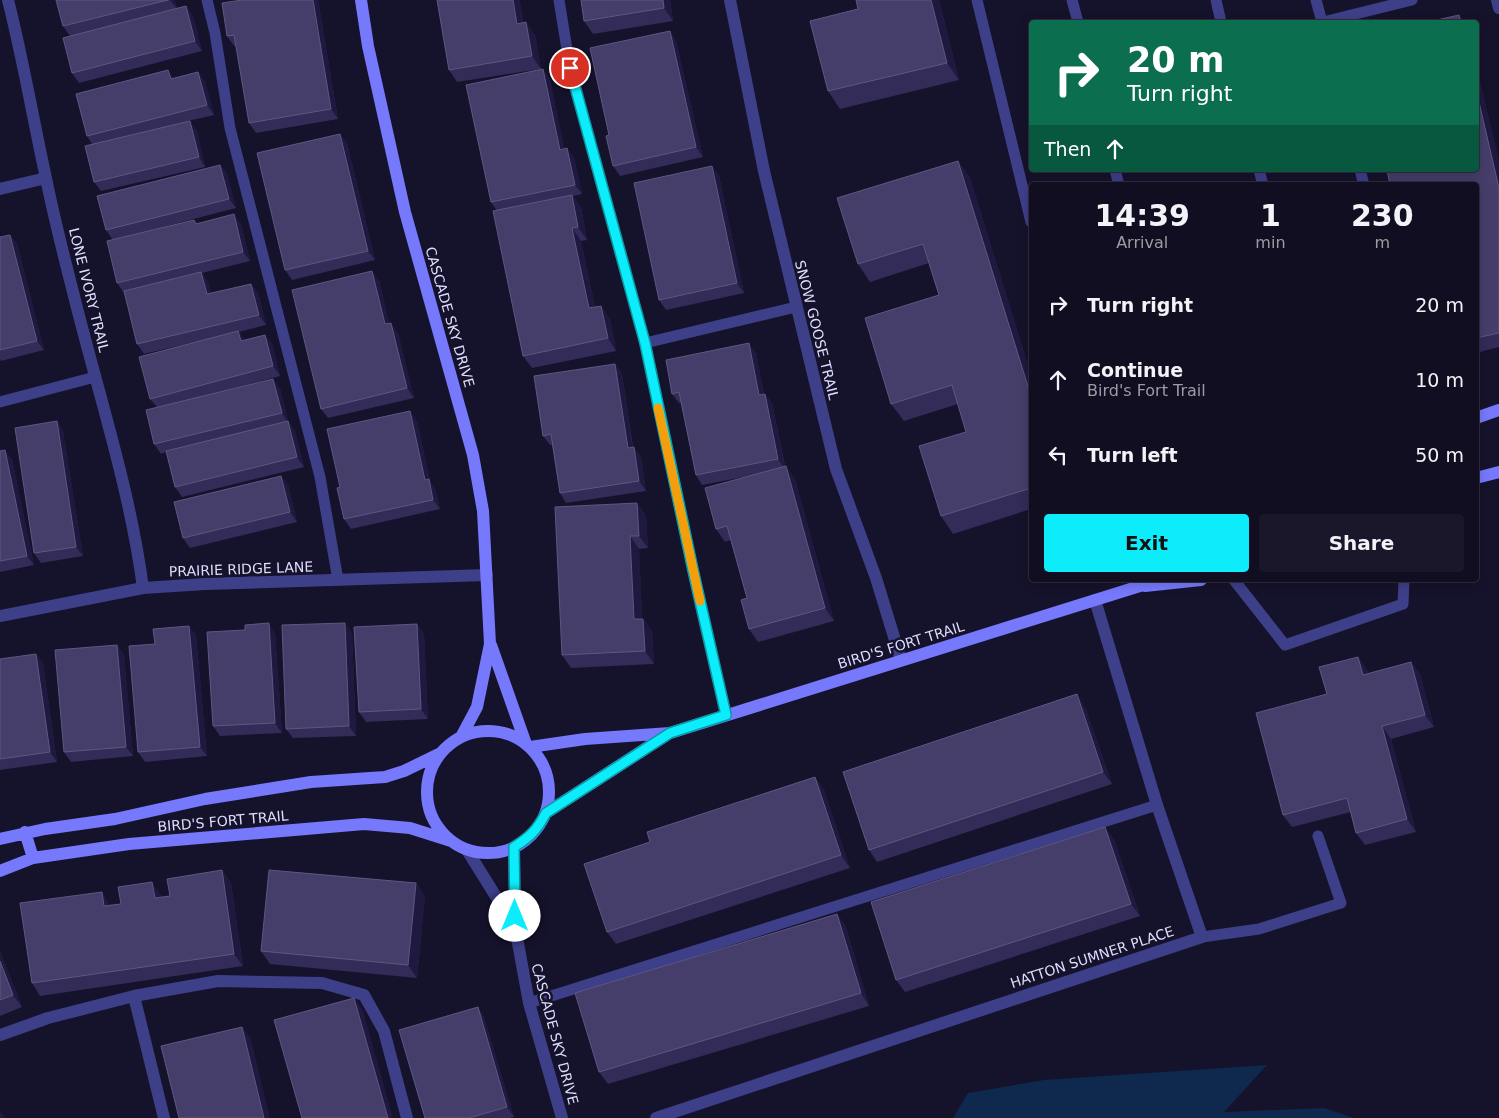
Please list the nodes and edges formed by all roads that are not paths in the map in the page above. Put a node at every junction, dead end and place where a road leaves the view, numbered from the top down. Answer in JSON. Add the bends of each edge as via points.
{"nodes":[{"id":1,"x":8,"y":0,"type":"edge"},
{"id":2,"x":207,"y":0,"type":"edge"},
{"id":3,"x":361,"y":0,"type":"edge"},
{"id":4,"x":559,"y":0,"type":"edge"},
{"id":5,"x":730,"y":0,"type":"edge"},
{"id":6,"x":977,"y":0,"type":"edge"},
{"id":7,"x":1072,"y":0,"type":"edge"},
{"id":8,"x":1216,"y":0,"type":"edge"},
{"id":9,"x":1316,"y":0,"type":"edge"},
{"id":10,"x":1412,"y":0,"type":"edge"},
{"id":11,"x":1497,"y":0,"type":"edge"},
{"id":12,"x":1499,"y":8,"type":"edge"},
{"id":13,"x":1077,"y":20,"type":"edge"},
{"id":14,"x":1221,"y":20,"type":"edge"},
{"id":15,"x":1321,"y":20,"type":"edge"},
{"id":16,"x":1330,"y":20,"type":"edge"},
{"id":17,"x":46,"y":178,"type":"junction"},
{"id":18,"x":0,"y":189,"type":"edge"},
{"id":19,"x":1029,"y":214,"type":"edge"},
{"id":20,"x":796,"y":307,"type":"junction"},
{"id":21,"x":645,"y":343,"type":"junction"},
{"id":22,"x":95,"y":377,"type":"junction"},
{"id":23,"x":0,"y":402,"type":"edge"},
{"id":24,"x":1499,"y":410,"type":"edge"},
{"id":25,"x":1479,"y":417,"type":"edge"},
{"id":26,"x":1499,"y":472,"type":"edge"},
{"id":27,"x":1479,"y":477,"type":"edge"},
{"id":28,"x":487,"y":575,"type":"junction"},
{"id":29,"x":338,"y":580,"type":"junction"},
{"id":30,"x":1149,"y":582,"type":"edge"},
{"id":31,"x":1181,"y":582,"type":"edge"},
{"id":32,"x":1236,"y":582,"type":"edge"},
{"id":33,"x":1404,"y":582,"type":"edge"},
{"id":34,"x":1140,"y":586,"type":"junction"},
{"id":35,"x":143,"y":588,"type":"junction"},
{"id":36,"x":1095,"y":600,"type":"junction"},
{"id":37,"x":0,"y":616,"type":"edge"},
{"id":38,"x":490,"y":644,"type":"junction"},
{"id":39,"x":901,"y":660,"type":"junction"},
{"id":40,"x":726,"y":715,"type":"junction"},
{"id":41,"x":670,"y":733,"type":"junction"},
{"id":42,"x":461,"y":737,"type":"junction"},
{"id":43,"x":528,"y":745,"type":"junction"},
{"id":44,"x":439,"y":754,"type":"junction"},
{"id":45,"x":1157,"y":804,"type":"junction"},
{"id":46,"x":546,"y":813,"type":"junction"},
{"id":47,"x":25,"y":832,"type":"junction"},
{"id":48,"x":1318,"y":836,"type":"dead end"},
{"id":49,"x":0,"y":840,"type":"edge"},
{"id":50,"x":451,"y":841,"type":"junction"},
{"id":51,"x":514,"y":847,"type":"junction"},
{"id":52,"x":467,"y":850,"type":"junction"},
{"id":53,"x":33,"y":858,"type":"junction"},
{"id":54,"x":0,"y":870,"type":"edge"},
{"id":55,"x":515,"y":927,"type":"junction"},
{"id":56,"x":1202,"y":937,"type":"junction"},
{"id":57,"x":134,"y":996,"type":"junction"},
{"id":58,"x":529,"y":1003,"type":"junction"},
{"id":59,"x":0,"y":1035,"type":"edge"},
{"id":60,"x":164,"y":1118,"type":"edge"},
{"id":61,"x":407,"y":1118,"type":"edge"},
{"id":62,"x":562,"y":1118,"type":"edge"},
{"id":63,"x":656,"y":1118,"type":"edge"}],
"edges":[{"from":1,"to":17,"type":"street","name":"LONE IVORY TRAIL"},
{"from":2,"to":29,"type":"lane","via":[[230,128],[320,476]]},
{"from":3,"to":28,"type":"street","name":"CASCADE SKY DRIVE","via":[[405,212],[473,455],[483,511]]},
{"from":4,"to":21,"type":"lane","via":[[570,68]]},
{"from":5,"to":20,"type":"street","name":"SNOW GOOSE TRAIL","via":[[764,171]]},
{"from":6,"to":19,"type":"lane"},
{"from":7,"to":13,"type":"lane"},
{"from":8,"to":14,"type":"lane"},
{"from":9,"to":15,"type":"lane"},
{"from":10,"to":16,"type":"lane"},
{"from":11,"to":12,"type":"street"},
{"from":17,"to":18,"type":"street"},
{"from":17,"to":22,"type":"street","name":"LONE IVORY TRAIL"},
{"from":20,"to":21,"type":"lane"},
{"from":20,"to":39,"type":"street","name":"SNOW GOOSE TRAIL","via":[[836,469],[876,578]]},
{"from":21,"to":40,"type":"lane"},
{"from":22,"to":23,"type":"lane"},
{"from":22,"to":35,"type":"street","name":"LONE IVORY TRAIL","via":[[138,549]]},
{"from":24,"to":25,"type":"street"},
{"from":26,"to":27,"type":"street"},
{"from":28,"to":29,"type":"street","name":"PRAIRIE RIDGE LANE"},
{"from":28,"to":38,"type":"street","name":"CASCADE SKY DRIVE"},
{"from":29,"to":35,"type":"street","name":"PRAIRIE RIDGE LANE"},
{"from":30,"to":34,"type":"street","name":"BIRD'S FORT TRAIL"},
{"from":31,"to":34,"type":"street","name":"BIRD'S FORT TRAIL"},
{"from":32,"to":33,"type":"lane","via":[[1285,646],[1403,604]]},
{"from":34,"to":36,"type":"street","name":"BIRD'S FORT TRAIL"},
{"from":35,"to":37,"type":"street","name":"PRAIRIE RIDGE LANE"},
{"from":36,"to":39,"type":"street","name":"BIRD'S FORT TRAIL"},
{"from":36,"to":45,"type":"street"},
{"from":38,"to":42,"type":"street","name":"CASCADE SKY DRIVE","via":[[477,707]]},
{"from":38,"to":43,"type":"street","name":"CASCADE SKY DRIVE"},
{"from":39,"to":40,"type":"street","name":"BIRD'S FORT TRAIL"},
{"from":40,"to":41,"type":"street","name":"BIRD'S FORT TRAIL"},
{"from":41,"to":43,"type":"street","name":"BIRD'S FORT TRAIL"},
{"from":41,"to":46,"type":"street","name":"BIRD'S FORT TRAIL"},
{"from":42,"to":43,"type":"street","via":[[494,731],[511,735]]},
{"from":42,"to":44,"type":"street"},
{"from":43,"to":46,"type":"street","via":[[541,761],[548,778]]},
{"from":44,"to":47,"type":"street","name":"BIRD'S FORT TRAIL","via":[[385,777],[312,782],[205,799],[115,819]]},
{"from":44,"to":50,"type":"street","via":[[430,771],[426,790],[429,809],[437,827]]},
{"from":45,"to":56,"type":"street"},
{"from":45,"to":58,"type":"lane"},
{"from":46,"to":51,"type":"street","via":[[528,838]]},
{"from":47,"to":49,"type":"street","name":"BIRD'S FORT TRAIL"},
{"from":47,"to":53,"type":"street"},
{"from":48,"to":56,"type":"lane","via":[[1341,903],[1259,929]]},
{"from":50,"to":52,"type":"street"},
{"from":50,"to":53,"type":"street","name":"BIRD'S FORT TRAIL","via":[[410,828],[364,824],[130,844]]},
{"from":51,"to":52,"type":"street","via":[[499,852]]},
{"from":51,"to":55,"type":"street","name":"CASCADE SKY DRIVE"},
{"from":52,"to":55,"type":"street","name":"CASCADE SKY DRIVE"},
{"from":53,"to":54,"type":"street","name":"BIRD'S FORT TRAIL"},
{"from":55,"to":58,"type":"street","name":"CASCADE SKY DRIVE"},
{"from":56,"to":63,"type":"street","name":"HATTON SUMNER PLACE"},
{"from":57,"to":59,"type":"street","via":[[48,1018]]},
{"from":57,"to":60,"type":"street"},
{"from":57,"to":61,"type":"street","via":[[218,981],[322,983],[364,995],[384,1031]]},
{"from":58,"to":62,"type":"street","name":"CASCADE SKY DRIVE"}]}
